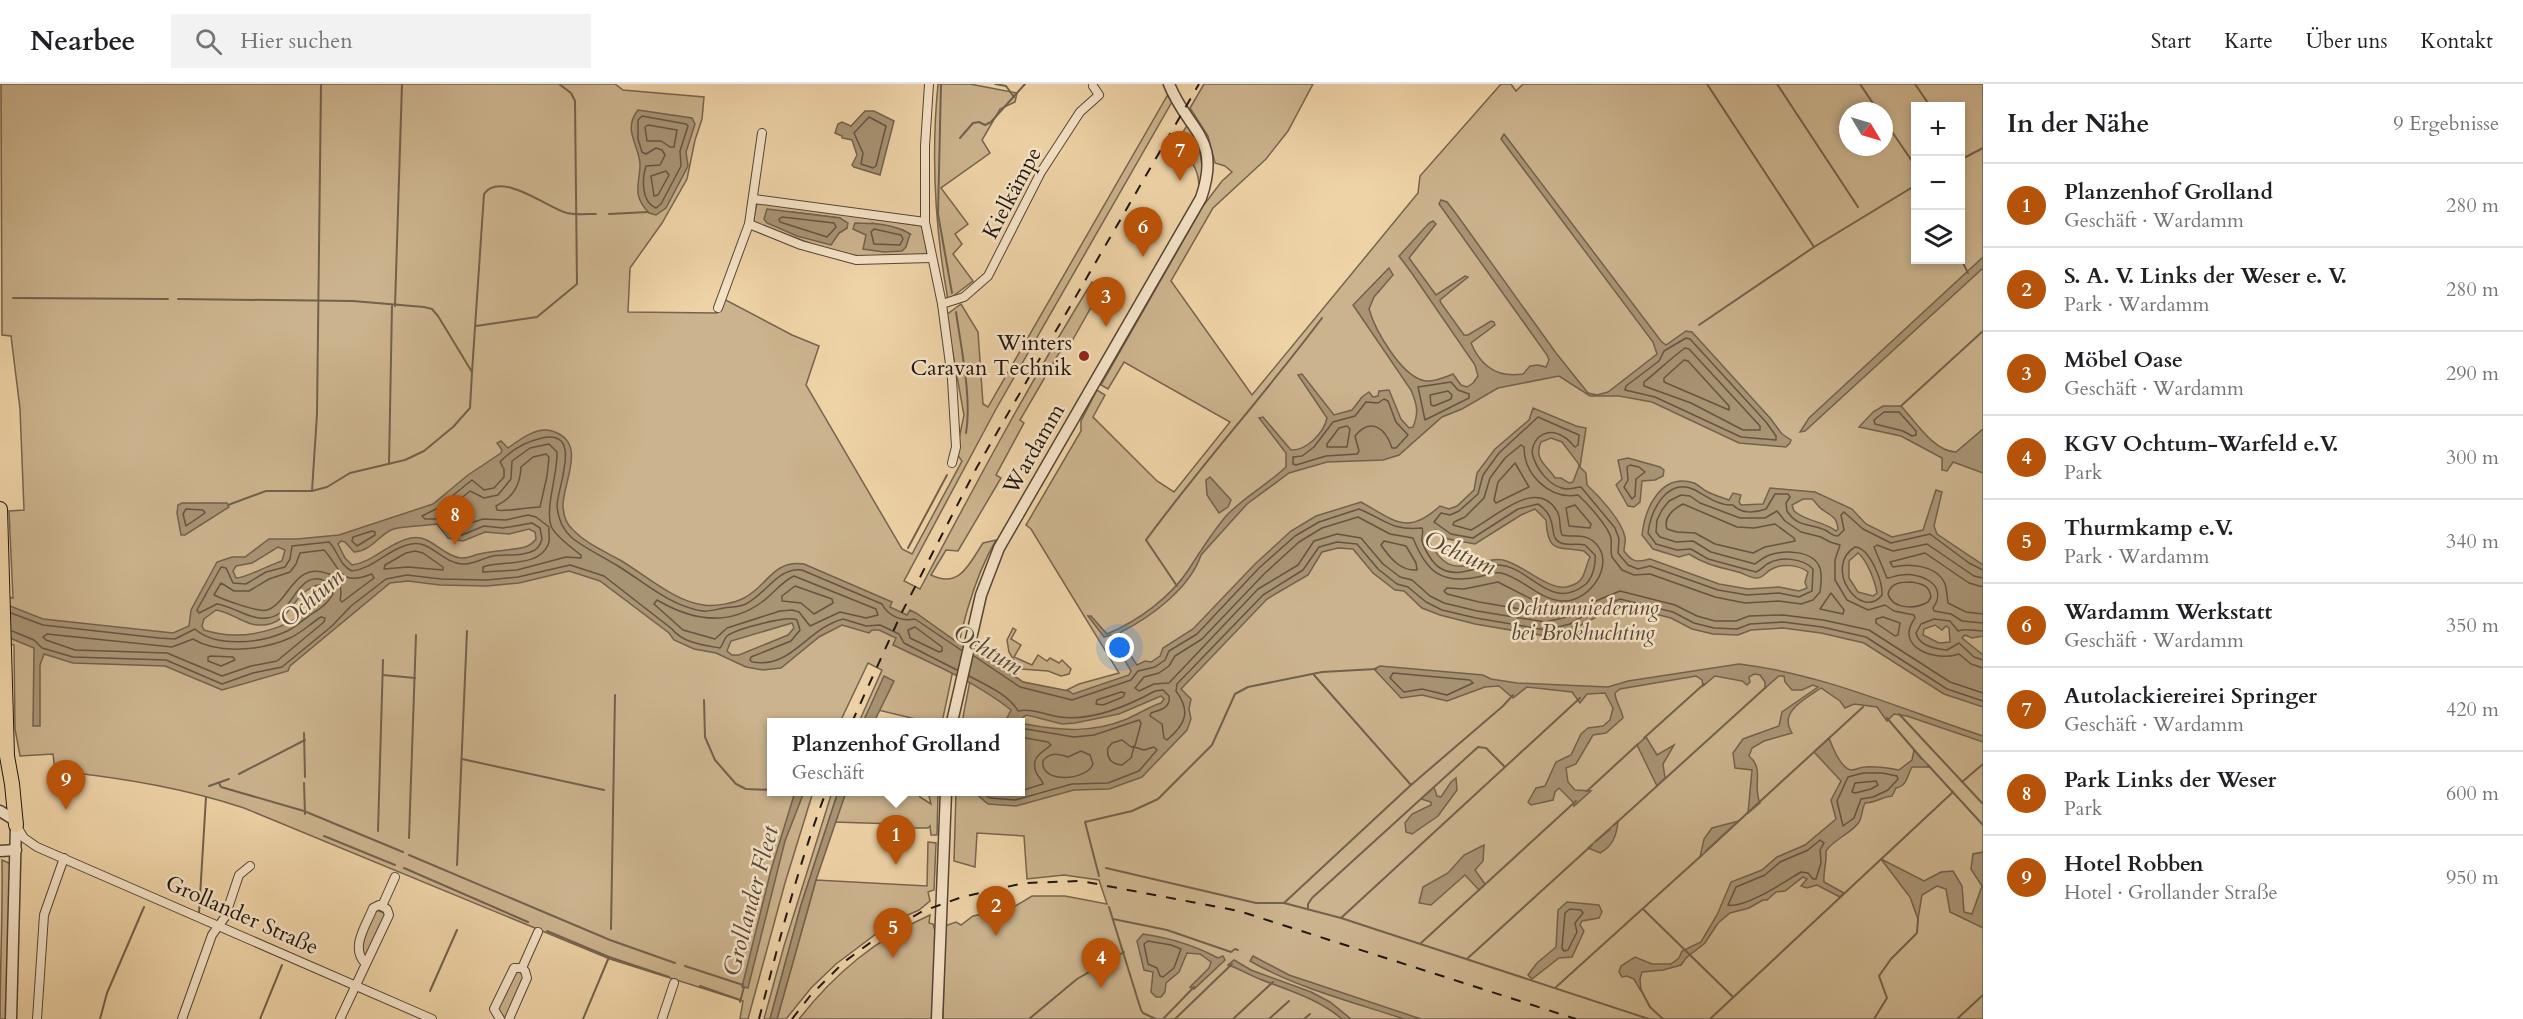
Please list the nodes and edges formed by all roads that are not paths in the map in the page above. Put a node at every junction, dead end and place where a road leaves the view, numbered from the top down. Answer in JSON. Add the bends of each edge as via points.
{"nodes":[{"id":1,"x":929,"y":84,"type":"edge"},
{"id":2,"x":1169,"y":84,"type":"edge"},
{"id":3,"x":1093,"y":86,"type":"dead end"},
{"id":4,"x":762,"y":133,"type":"dead end"},
{"id":5,"x":754,"y":199,"type":"junction"},
{"id":6,"x":925,"y":222,"type":"junction"},
{"id":7,"x":749,"y":224,"type":"junction"},
{"id":8,"x":932,"y":258,"type":"junction"},
{"id":9,"x":942,"y":304,"type":"junction"},
{"id":10,"x":718,"y":308,"type":"dead end"},
{"id":11,"x":952,"y":463,"type":"dead end"},
{"id":12,"x":0,"y":509,"type":"edge"},
{"id":13,"x":953,"y":718,"type":"edge"},
{"id":14,"x":946,"y":796,"type":"edge"},
{"id":15,"x":0,"y":811,"type":"edge"},
{"id":16,"x":16,"y":825,"type":"junction"},
{"id":17,"x":37,"y":847,"type":"junction"},
{"id":18,"x":16,"y":850,"type":"junction"},
{"id":19,"x":0,"y":851,"type":"edge"},
{"id":20,"x":64,"y":858,"type":"junction"},
{"id":21,"x":250,"y":866,"type":"dead end"},
{"id":22,"x":395,"y":877,"type":"dead end"},
{"id":23,"x":382,"y":906,"type":"junction"},
{"id":24,"x":218,"y":926,"type":"junction"},
{"id":25,"x":538,"y":932,"type":"dead end"},
{"id":26,"x":365,"y":963,"type":"junction"},
{"id":27,"x":522,"y":968,"type":"junction"},
{"id":28,"x":674,"y":983,"type":"dead end"},
{"id":29,"x":355,"y":986,"type":"junction"},
{"id":30,"x":11,"y":1019,"type":"edge"},
{"id":31,"x":37,"y":1019,"type":"edge"},
{"id":32,"x":182,"y":1019,"type":"edge"},
{"id":33,"x":340,"y":1019,"type":"edge"},
{"id":34,"x":432,"y":1019,"type":"edge"},
{"id":35,"x":500,"y":1019,"type":"edge"},
{"id":36,"x":509,"y":1019,"type":"edge"},
{"id":37,"x":662,"y":1019,"type":"edge"},
{"id":38,"x":937,"y":1019,"type":"edge"}],
"edges":[{"from":1,"to":6,"type":"street"},
{"from":2,"to":13,"type":"street","name":"Wardamm","via":[[1200,132],[1208,163],[1201,198],[999,548],[981,596]]},
{"from":3,"to":9,"type":"street","name":"Kielkämpe","via":[[1099,95],[1080,112],[1047,163],[988,276],[964,297]]},
{"from":4,"to":5,"type":"street"},
{"from":5,"to":6,"type":"street"},
{"from":5,"to":7,"type":"street"},
{"from":6,"to":8,"type":"street"},
{"from":7,"to":8,"type":"street","via":[[801,245],[856,260]]},
{"from":7,"to":10,"type":"street"},
{"from":8,"to":9,"type":"street"},
{"from":9,"to":11,"type":"street","via":[[952,380],[956,447]]},
{"from":12,"to":16,"type":"highway","via":[[7,756]]},
{"from":14,"to":38,"type":"street"},
{"from":15,"to":16,"type":"street","name":"Grollander Straße"},
{"from":16,"to":17,"type":"street","name":"Grollander Straße"},
{"from":16,"to":18,"type":"street"},
{"from":17,"to":18,"type":"street"},
{"from":17,"to":20,"type":"street","name":"Grollander Straße"},
{"from":18,"to":19,"type":"street"},
{"from":18,"to":30,"type":"street"},
{"from":20,"to":24,"type":"street","name":"Grollander Straße"},
{"from":20,"to":31,"type":"street","via":[[44,915]]},
{"from":21,"to":24,"type":"street","via":[[239,876]]},
{"from":22,"to":23,"type":"street"},
{"from":23,"to":26,"type":"street","via":[[389,915]]},
{"from":23,"to":26,"type":"street","via":[[373,908],[358,944],[359,957]]},
{"from":24,"to":29,"type":"street","name":"Grollander Straße"},
{"from":24,"to":32,"type":"street"},
{"from":25,"to":27,"type":"street"},
{"from":26,"to":29,"type":"street"},
{"from":27,"to":35,"type":"street","via":[[514,968],[508,976],[494,1009]]},
{"from":27,"to":36,"type":"street","via":[[527,978]]},
{"from":28,"to":37,"type":"street"},
{"from":29,"to":33,"type":"street"},
{"from":29,"to":34,"type":"street","name":"Grollander Straße"}]}
